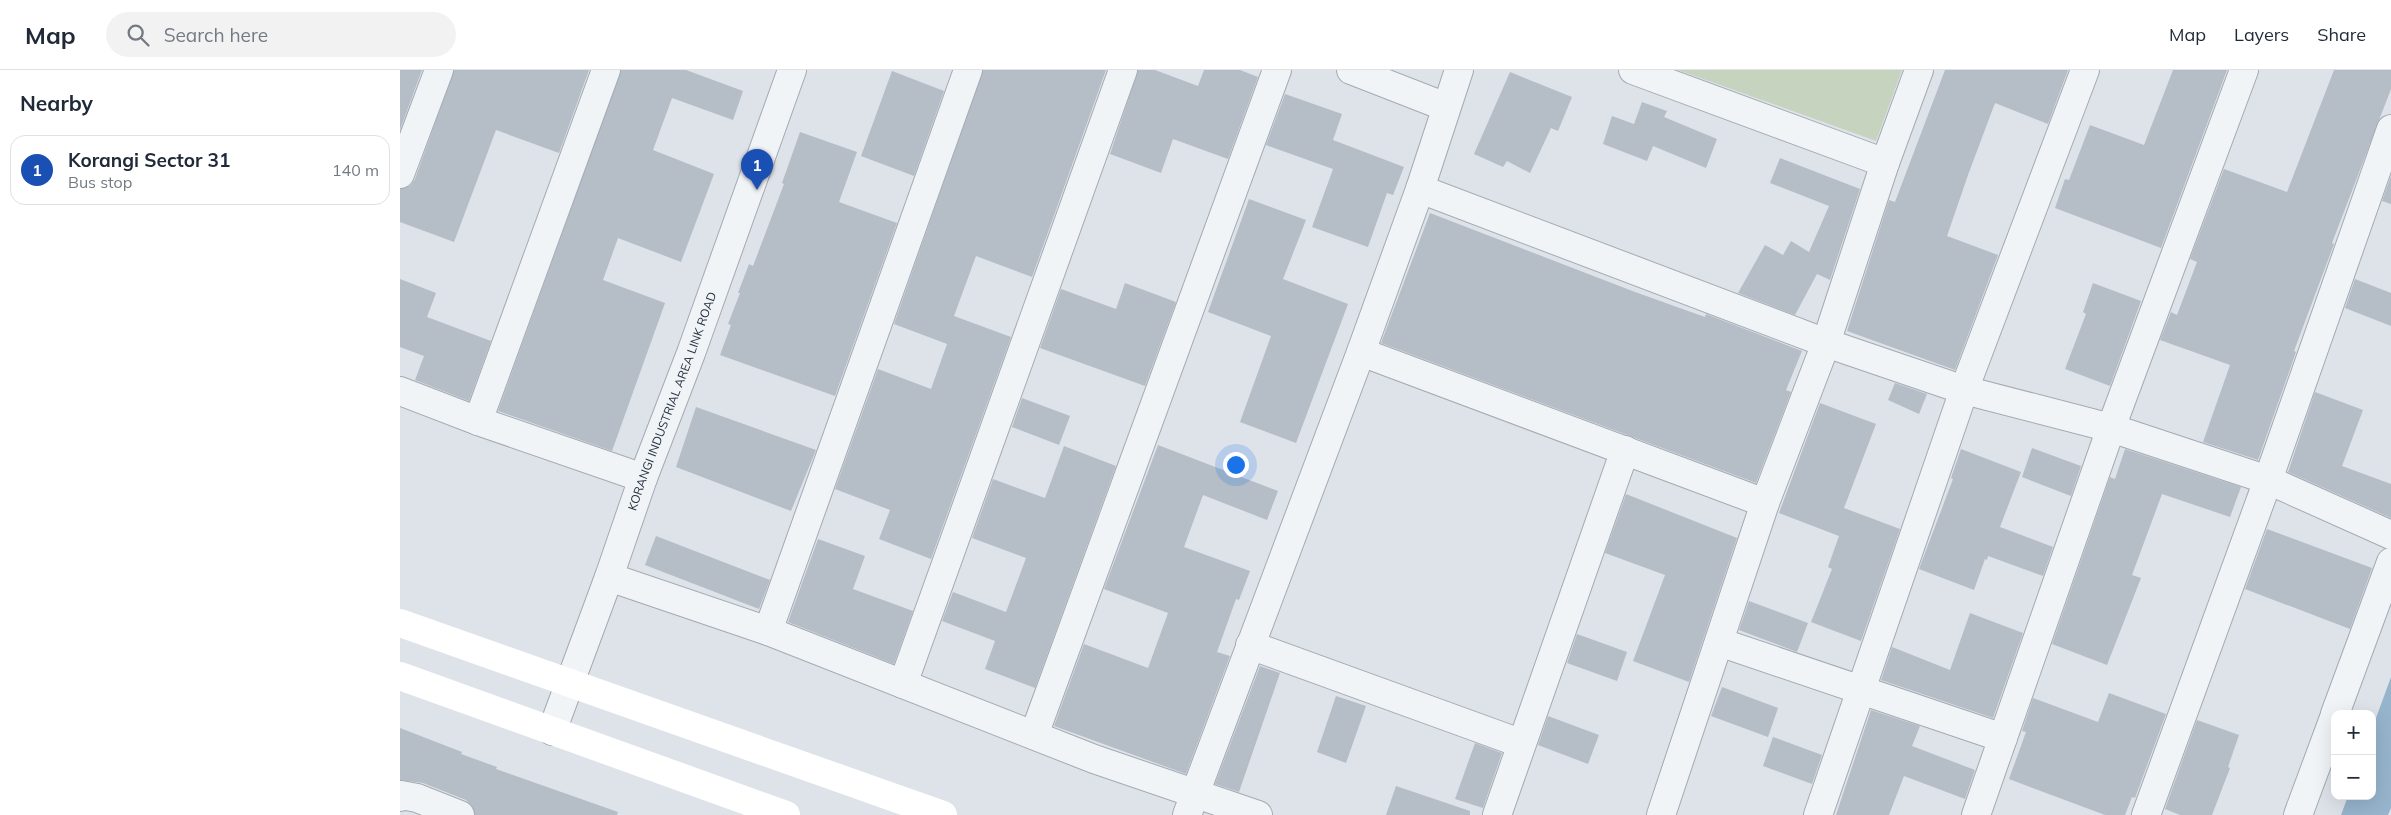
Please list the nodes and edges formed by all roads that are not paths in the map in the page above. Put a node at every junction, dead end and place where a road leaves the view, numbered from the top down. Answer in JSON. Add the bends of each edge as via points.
{"nodes":[{"id":1,"x":439,"y":70,"type":"edge"},
{"id":2,"x":606,"y":70,"type":"edge"},
{"id":3,"x":792,"y":70,"type":"edge"},
{"id":4,"x":968,"y":70,"type":"edge"},
{"id":5,"x":1123,"y":70,"type":"edge"},
{"id":6,"x":1277,"y":70,"type":"edge"},
{"id":7,"x":1351,"y":70,"type":"edge"},
{"id":8,"x":1459,"y":70,"type":"edge"},
{"id":9,"x":1633,"y":70,"type":"edge"},
{"id":10,"x":1919,"y":70,"type":"edge"},
{"id":11,"x":2085,"y":70,"type":"edge"},
{"id":12,"x":2244,"y":70,"type":"edge"},
{"id":13,"x":1446,"y":107,"type":"junction"},
{"id":14,"x":2391,"y":129,"type":"edge"},
{"id":15,"x":1885,"y":163,"type":"junction"},
{"id":16,"x":400,"y":174,"type":"edge"},
{"id":17,"x":1420,"y":189,"type":"junction"},
{"id":18,"x":1826,"y":343,"type":"junction"},
{"id":19,"x":1361,"y":352,"type":"junction"},
{"id":20,"x":1964,"y":390,"type":"junction"},
{"id":21,"x":400,"y":391,"type":"edge"},
{"id":22,"x":478,"y":421,"type":"junction"},
{"id":23,"x":2111,"y":428,"type":"junction"},
{"id":24,"x":1625,"y":450,"type":"junction"},
{"id":25,"x":642,"y":478,"type":"junction"},
{"id":26,"x":2268,"y":480,"type":"junction"},
{"id":27,"x":1765,"y":503,"type":"junction"},
{"id":28,"x":2391,"y":535,"type":"edge"},
{"id":29,"x":2391,"y":562,"type":"edge"},
{"id":30,"x":609,"y":577,"type":"junction"},
{"id":31,"x":400,"y":624,"type":"edge"},
{"id":32,"x":768,"y":631,"type":"junction"},
{"id":33,"x":1719,"y":642,"type":"junction"},
{"id":34,"x":1250,"y":645,"type":"junction"},
{"id":35,"x":400,"y":676,"type":"edge"},
{"id":36,"x":569,"y":682,"type":"junction"},
{"id":37,"x":903,"y":684,"type":"junction"},
{"id":38,"x":1861,"y":690,"type":"junction"},
{"id":39,"x":2336,"y":710,"type":"edge"},
{"id":40,"x":2331,"y":725,"type":"edge"},
{"id":41,"x":552,"y":731,"type":"junction"},
{"id":42,"x":1034,"y":735,"type":"junction"},
{"id":43,"x":2003,"y":738,"type":"junction"},
{"id":44,"x":1520,"y":743,"type":"junction"},
{"id":45,"x":400,"y":797,"type":"edge"},
{"id":46,"x":1191,"y":804,"type":"edge"},
{"id":47,"x":460,"y":815,"type":"edge"},
{"id":48,"x":786,"y":815,"type":"edge"},
{"id":49,"x":943,"y":815,"type":"edge"},
{"id":50,"x":1258,"y":815,"type":"edge"},
{"id":51,"x":1496,"y":815,"type":"edge"},
{"id":52,"x":1661,"y":815,"type":"edge"},
{"id":53,"x":1818,"y":815,"type":"edge"},
{"id":54,"x":1976,"y":815,"type":"edge"},
{"id":55,"x":2146,"y":815,"type":"edge"},
{"id":56,"x":2298,"y":815,"type":"edge"}],
"edges":[{"from":1,"to":16,"type":"street"},
{"from":2,"to":22,"type":"street"},
{"from":3,"to":25,"type":"street","name":"KORANGI INDUSTRIAL AREA LINK ROAD","via":[[691,353]]},
{"from":4,"to":32,"type":"street"},
{"from":5,"to":37,"type":"street"},
{"from":6,"to":42,"type":"street"},
{"from":7,"to":13,"type":"street"},
{"from":8,"to":13,"type":"street"},
{"from":9,"to":15,"type":"street"},
{"from":10,"to":15,"type":"street"},
{"from":11,"to":20,"type":"street"},
{"from":12,"to":23,"type":"street"},
{"from":13,"to":17,"type":"street"},
{"from":14,"to":26,"type":"street"},
{"from":15,"to":18,"type":"street"},
{"from":17,"to":18,"type":"street"},
{"from":17,"to":19,"type":"street"},
{"from":18,"to":20,"type":"street"},
{"from":18,"to":27,"type":"street"},
{"from":19,"to":24,"type":"street"},
{"from":19,"to":34,"type":"street"},
{"from":20,"to":23,"type":"street"},
{"from":20,"to":38,"type":"street"},
{"from":21,"to":22,"type":"street"},
{"from":22,"to":25,"type":"street"},
{"from":23,"to":26,"type":"street"},
{"from":23,"to":43,"type":"street"},
{"from":24,"to":27,"type":"street"},
{"from":24,"to":44,"type":"street"},
{"from":25,"to":30,"type":"street","name":"KORANGI INDUSTRIAL AREA LINK ROAD"},
{"from":26,"to":28,"type":"street"},
{"from":26,"to":55,"type":"street"},
{"from":27,"to":33,"type":"street"},
{"from":29,"to":39,"type":"street"},
{"from":30,"to":32,"type":"street"},
{"from":30,"to":36,"type":"street","name":"KORANGI INDUSTRIAL AREA LINK ROAD"},
{"from":31,"to":36,"type":"street"},
{"from":32,"to":37,"type":"street"},
{"from":33,"to":38,"type":"street"},
{"from":33,"to":52,"type":"street"},
{"from":34,"to":44,"type":"street"},
{"from":34,"to":46,"type":"street"},
{"from":35,"to":41,"type":"street"},
{"from":36,"to":41,"type":"street","name":"KORANGI INDUSTRIAL AREA LINK ROAD"},
{"from":36,"to":49,"type":"street"},
{"from":37,"to":42,"type":"street"},
{"from":38,"to":43,"type":"street"},
{"from":38,"to":53,"type":"street"},
{"from":40,"to":56,"type":"street"},
{"from":41,"to":48,"type":"street"},
{"from":42,"to":46,"type":"street"},
{"from":43,"to":54,"type":"street"},
{"from":44,"to":51,"type":"street"},
{"from":45,"to":47,"type":"street","via":[[417,798]]},
{"from":46,"to":50,"type":"street"}]}
